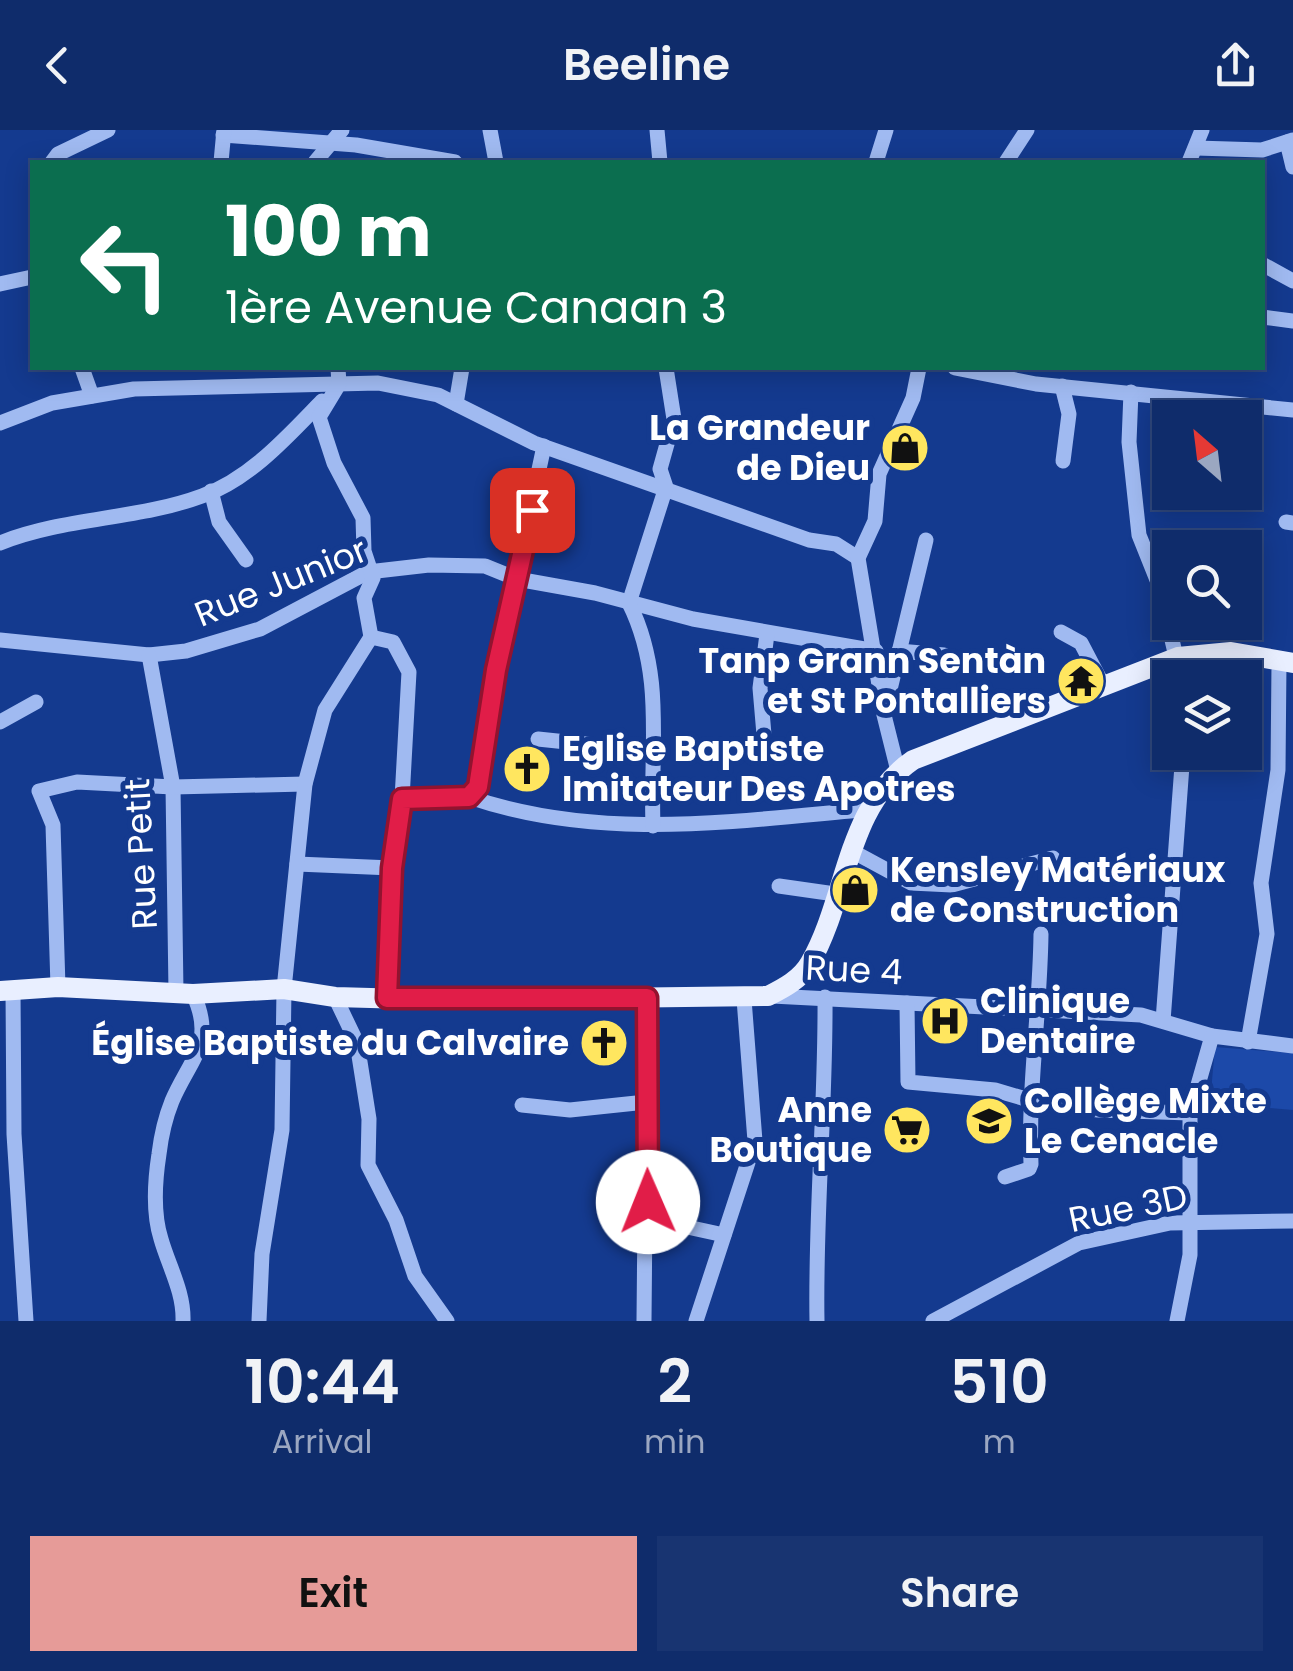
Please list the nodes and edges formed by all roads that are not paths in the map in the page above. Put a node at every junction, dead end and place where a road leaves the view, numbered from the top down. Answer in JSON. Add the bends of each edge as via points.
{"nodes":[{"id":1,"x":108,"y":130,"type":"edge"},
{"id":2,"x":490,"y":130,"type":"edge"},
{"id":3,"x":657,"y":130,"type":"edge"},
{"id":4,"x":886,"y":130,"type":"edge"},
{"id":5,"x":1027,"y":130,"type":"edge"},
{"id":6,"x":1202,"y":130,"type":"edge"},
{"id":7,"x":224,"y":133,"type":"edge"},
{"id":8,"x":337,"y":136,"type":"edge"},
{"id":9,"x":1290,"y":141,"type":"edge"},
{"id":10,"x":356,"y":144,"type":"junction"},
{"id":11,"x":1193,"y":155,"type":"edge"},
{"id":12,"x":54,"y":160,"type":"edge"},
{"id":13,"x":221,"y":160,"type":"edge"},
{"id":14,"x":317,"y":160,"type":"edge"},
{"id":15,"x":351,"y":160,"type":"edge"},
{"id":16,"x":435,"y":160,"type":"edge"},
{"id":17,"x":496,"y":160,"type":"edge"},
{"id":18,"x":660,"y":160,"type":"edge"},
{"id":19,"x":877,"y":160,"type":"edge"},
{"id":20,"x":1007,"y":160,"type":"edge"},
{"id":21,"x":1293,"y":166,"type":"edge"},
{"id":22,"x":1265,"y":266,"type":"edge"},
{"id":23,"x":30,"y":276,"type":"edge"},
{"id":24,"x":1293,"y":281,"type":"edge"},
{"id":25,"x":0,"y":284,"type":"edge"},
{"id":26,"x":1265,"y":318,"type":"edge"},
{"id":27,"x":1293,"y":321,"type":"edge"},
{"id":28,"x":83,"y":370,"type":"edge"},
{"id":29,"x":204,"y":370,"type":"edge"},
{"id":30,"x":462,"y":370,"type":"edge"},
{"id":31,"x":666,"y":370,"type":"edge"},
{"id":32,"x":919,"y":370,"type":"edge"},
{"id":33,"x":976,"y":370,"type":"edge"},
{"id":34,"x":339,"y":376,"type":"edge"},
{"id":35,"x":1037,"y":376,"type":"edge"},
{"id":36,"x":1062,"y":386,"type":"junction"},
{"id":37,"x":203,"y":387,"type":"junction"},
{"id":38,"x":1132,"y":392,"type":"junction"},
{"id":39,"x":92,"y":396,"type":"junction"},
{"id":40,"x":456,"y":404,"type":"junction"},
{"id":41,"x":1293,"y":410,"type":"edge"},
{"id":42,"x":0,"y":423,"type":"edge"},
{"id":43,"x":544,"y":446,"type":"junction"},
{"id":44,"x":1063,"y":461,"type":"dead end"},
{"id":45,"x":666,"y":486,"type":"junction"},
{"id":46,"x":212,"y":491,"type":"junction"},
{"id":47,"x":926,"y":540,"type":"dead end"},
{"id":48,"x":0,"y":544,"type":"edge"},
{"id":49,"x":858,"y":558,"type":"junction"},
{"id":50,"x":246,"y":560,"type":"dead end"},
{"id":51,"x":368,"y":572,"type":"junction"},
{"id":52,"x":517,"y":579,"type":"junction"},
{"id":53,"x":629,"y":603,"type":"junction"},
{"id":54,"x":1061,"y":632,"type":"dead end"},
{"id":55,"x":766,"y":634,"type":"junction"},
{"id":56,"x":371,"y":637,"type":"junction"},
{"id":57,"x":0,"y":640,"type":"edge"},
{"id":58,"x":876,"y":651,"type":"junction"},
{"id":59,"x":899,"y":651,"type":"junction"},
{"id":60,"x":149,"y":655,"type":"junction"},
{"id":61,"x":944,"y":655,"type":"dead end"},
{"id":62,"x":1178,"y":660,"type":"edge"},
{"id":63,"x":1203,"y":660,"type":"edge"},
{"id":64,"x":1286,"y":663,"type":"edge"},
{"id":65,"x":1152,"y":674,"type":"edge"},
{"id":66,"x":1103,"y":685,"type":"junction"},
{"id":67,"x":36,"y":702,"type":"dead end"},
{"id":68,"x":884,"y":714,"type":"junction"},
{"id":69,"x":0,"y":722,"type":"edge"},
{"id":70,"x":538,"y":739,"type":"dead end"},
{"id":71,"x":652,"y":751,"type":"junction"},
{"id":72,"x":766,"y":758,"type":"dead end"},
{"id":73,"x":1182,"y":770,"type":"edge"},
{"id":74,"x":898,"y":771,"type":"junction"},
{"id":75,"x":305,"y":784,"type":"junction"},
{"id":76,"x":173,"y":787,"type":"junction"},
{"id":77,"x":469,"y":797,"type":"junction"},
{"id":78,"x":402,"y":799,"type":"junction"},
{"id":79,"x":871,"y":809,"type":"junction"},
{"id":80,"x":653,"y":826,"type":"junction"},
{"id":81,"x":850,"y":850,"type":"junction"},
{"id":82,"x":1052,"y":858,"type":"dead end"},
{"id":83,"x":297,"y":864,"type":"junction"},
{"id":84,"x":392,"y":868,"type":"junction"},
{"id":85,"x":780,"y":886,"type":"dead end"},
{"id":86,"x":835,"y":894,"type":"junction"},
{"id":87,"x":1041,"y":934,"type":"dead end"},
{"id":88,"x":58,"y":987,"type":"junction"},
{"id":89,"x":284,"y":989,"type":"junction"},
{"id":90,"x":6,"y":990,"type":"edge"},
{"id":91,"x":184,"y":993,"type":"junction"},
{"id":92,"x":768,"y":996,"type":"junction"},
{"id":93,"x":334,"y":997,"type":"junction"},
{"id":94,"x":825,"y":997,"type":"junction"},
{"id":95,"x":387,"y":998,"type":"junction"},
{"id":96,"x":647,"y":998,"type":"junction"},
{"id":97,"x":744,"y":999,"type":"junction"},
{"id":98,"x":907,"y":1003,"type":"junction"},
{"id":99,"x":1040,"y":1009,"type":"junction"},
{"id":100,"x":1163,"y":1022,"type":"junction"},
{"id":101,"x":1212,"y":1036,"type":"junction"},
{"id":102,"x":1248,"y":1042,"type":"junction"},
{"id":103,"x":1293,"y":1046,"type":"edge"},
{"id":104,"x":1029,"y":1100,"type":"junction"},
{"id":105,"x":646,"y":1102,"type":"junction"},
{"id":106,"x":522,"y":1105,"type":"dead end"},
{"id":107,"x":1190,"y":1113,"type":"junction"},
{"id":108,"x":1005,"y":1178,"type":"dead end"},
{"id":109,"x":646,"y":1218,"type":"junction"},
{"id":110,"x":1293,"y":1221,"type":"edge"},
{"id":111,"x":1191,"y":1223,"type":"junction"},
{"id":112,"x":724,"y":1235,"type":"junction"},
{"id":113,"x":26,"y":1321,"type":"edge"},
{"id":114,"x":183,"y":1321,"type":"edge"},
{"id":115,"x":259,"y":1321,"type":"edge"},
{"id":116,"x":447,"y":1321,"type":"edge"},
{"id":117,"x":644,"y":1321,"type":"edge"},
{"id":118,"x":696,"y":1321,"type":"edge"},
{"id":119,"x":817,"y":1321,"type":"edge"},
{"id":120,"x":933,"y":1321,"type":"edge"},
{"id":121,"x":1177,"y":1321,"type":"edge"}],
"edges":[{"from":1,"to":12,"type":"street"},
{"from":2,"to":17,"type":"street"},
{"from":3,"to":18,"type":"street"},
{"from":4,"to":19,"type":"street"},
{"from":5,"to":20,"type":"street"},
{"from":6,"to":11,"type":"street"},
{"from":7,"to":8,"type":"street"},
{"from":7,"to":13,"type":"street"},
{"from":8,"to":10,"type":"street"},
{"from":8,"to":14,"type":"street"},
{"from":9,"to":11,"type":"street"},
{"from":9,"to":21,"type":"street"},
{"from":10,"to":15,"type":"street"},
{"from":10,"to":16,"type":"street"},
{"from":22,"to":24,"type":"street"},
{"from":23,"to":25,"type":"street"},
{"from":26,"to":27,"type":"street"},
{"from":28,"to":39,"type":"street"},
{"from":29,"to":37,"type":"street"},
{"from":30,"to":40,"type":"street"},
{"from":31,"to":45,"type":"street","via":[[674,419],[660,469]]},
{"from":32,"to":49,"type":"street","via":[[879,474],[875,521]]},
{"from":33,"to":35,"type":"street"},
{"from":34,"to":37,"type":"street"},
{"from":34,"to":40,"type":"street"},
{"from":34,"to":46,"type":"street","via":[[266,458]]},
{"from":34,"to":51,"type":"street","via":[[319,417],[362,518]]},
{"from":35,"to":36,"type":"street"},
{"from":36,"to":38,"type":"street"},
{"from":36,"to":44,"type":"street","via":[[1069,414]]},
{"from":37,"to":39,"type":"street"},
{"from":38,"to":41,"type":"street"},
{"from":38,"to":62,"type":"street","via":[[1129,442],[1139,535]]},
{"from":39,"to":42,"type":"street"},
{"from":40,"to":43,"type":"street"},
{"from":43,"to":45,"type":"street"},
{"from":43,"to":52,"type":"street"},
{"from":45,"to":49,"type":"street","via":[[836,544]]},
{"from":45,"to":53,"type":"street"},
{"from":46,"to":48,"type":"street","via":[[33,530]]},
{"from":46,"to":50,"type":"street","via":[[219,522]]},
{"from":47,"to":59,"type":"street"},
{"from":49,"to":58,"type":"street"},
{"from":51,"to":52,"type":"street","name":"Rue Junior","via":[[485,566]]},
{"from":51,"to":56,"type":"street","via":[[373,578],[364,598]]},
{"from":51,"to":60,"type":"street","name":"Rue Junior","via":[[260,629]]},
{"from":52,"to":53,"type":"street","name":"Rue Junior"},
{"from":52,"to":77,"type":"street","via":[[478,787]]},
{"from":53,"to":55,"type":"street","name":"Rue Junior"},
{"from":53,"to":71,"type":"street","via":[[646,638]]},
{"from":54,"to":66,"type":"street","via":[[1081,643]]},
{"from":55,"to":58,"type":"street","name":"Rue Junior"},
{"from":55,"to":72,"type":"street","via":[[760,688]]},
{"from":56,"to":75,"type":"street","via":[[325,710]]},
{"from":56,"to":78,"type":"street","via":[[388,638],[408,667]]},
{"from":57,"to":60,"type":"street","name":"Rue Junior"},
{"from":58,"to":68,"type":"street"},
{"from":59,"to":61,"type":"street"},
{"from":59,"to":68,"type":"street"},
{"from":60,"to":76,"type":"street","name":"Rue Petit"},
{"from":63,"to":64,"type":"main road","via":[[1230,652]]},
{"from":64,"to":102,"type":"street","via":[[1261,883],[1268,934]]},
{"from":65,"to":66,"type":"main road"},
{"from":66,"to":74,"type":"main road"},
{"from":67,"to":69,"type":"street"},
{"from":68,"to":74,"type":"street"},
{"from":70,"to":71,"type":"street"},
{"from":71,"to":80,"type":"street"},
{"from":73,"to":100,"type":"street"},
{"from":74,"to":79,"type":"main road"},
{"from":75,"to":76,"type":"street"},
{"from":75,"to":83,"type":"street"},
{"from":76,"to":88,"type":"street","via":[[76,782],[39,791],[55,847]]},
{"from":76,"to":91,"type":"street","name":"Rue Petit"},
{"from":77,"to":78,"type":"street"},
{"from":77,"to":80,"type":"street","via":[[518,814]]},
{"from":78,"to":84,"type":"street"},
{"from":79,"to":80,"type":"street"},
{"from":79,"to":81,"type":"main road"},
{"from":81,"to":82,"type":"street","via":[[911,884],[952,885]]},
{"from":81,"to":86,"type":"main road"},
{"from":83,"to":84,"type":"street"},
{"from":83,"to":89,"type":"street"},
{"from":84,"to":95,"type":"street"},
{"from":85,"to":86,"type":"street"},
{"from":86,"to":92,"type":"main road","via":[[811,962]]},
{"from":87,"to":99,"type":"street"},
{"from":88,"to":90,"type":"main road"},
{"from":88,"to":91,"type":"main road"},
{"from":89,"to":91,"type":"main road"},
{"from":89,"to":93,"type":"main road"},
{"from":89,"to":115,"type":"street","via":[[282,1130],[262,1254]]},
{"from":90,"to":113,"type":"street"},
{"from":91,"to":114,"type":"street","name":"Rue Petit","via":[[204,1016],[201,1039],[172,1102],[156,1196],[159,1234],[184,1304]]},
{"from":92,"to":94,"type":"street","name":"Rue 4"},
{"from":92,"to":97,"type":"main road"},
{"from":93,"to":95,"type":"main road"},
{"from":93,"to":116,"type":"street","via":[[357,1043],[369,1119],[368,1164],[415,1276]]},
{"from":94,"to":98,"type":"street","name":"Rue 4"},
{"from":94,"to":119,"type":"street"},
{"from":95,"to":96,"type":"main road"},
{"from":96,"to":97,"type":"main road"},
{"from":96,"to":105,"type":"street"},
{"from":97,"to":112,"type":"street","via":[[754,1141]]},
{"from":98,"to":99,"type":"street","name":"Rue 4"},
{"from":98,"to":104,"type":"street","via":[[908,1082],[996,1090]]},
{"from":99,"to":100,"type":"street","name":"Rue 4","via":[[1141,1014]]},
{"from":99,"to":104,"type":"street"},
{"from":100,"to":101,"type":"street","name":"Rue 4"},
{"from":101,"to":102,"type":"street","name":"Rue 4"},
{"from":101,"to":107,"type":"street"},
{"from":102,"to":103,"type":"street","name":"Rue 4"},
{"from":104,"to":107,"type":"street"},
{"from":104,"to":108,"type":"street","via":[[1031,1164]]},
{"from":105,"to":106,"type":"street","via":[[570,1110]]},
{"from":105,"to":109,"type":"street"},
{"from":107,"to":111,"type":"street"},
{"from":109,"to":112,"type":"street"},
{"from":109,"to":117,"type":"street"},
{"from":110,"to":111,"type":"street","name":"Rue 3D"},
{"from":111,"to":120,"type":"street","name":"Rue 3D","via":[[1079,1242]]},
{"from":111,"to":121,"type":"street"},
{"from":112,"to":118,"type":"street"}]}
